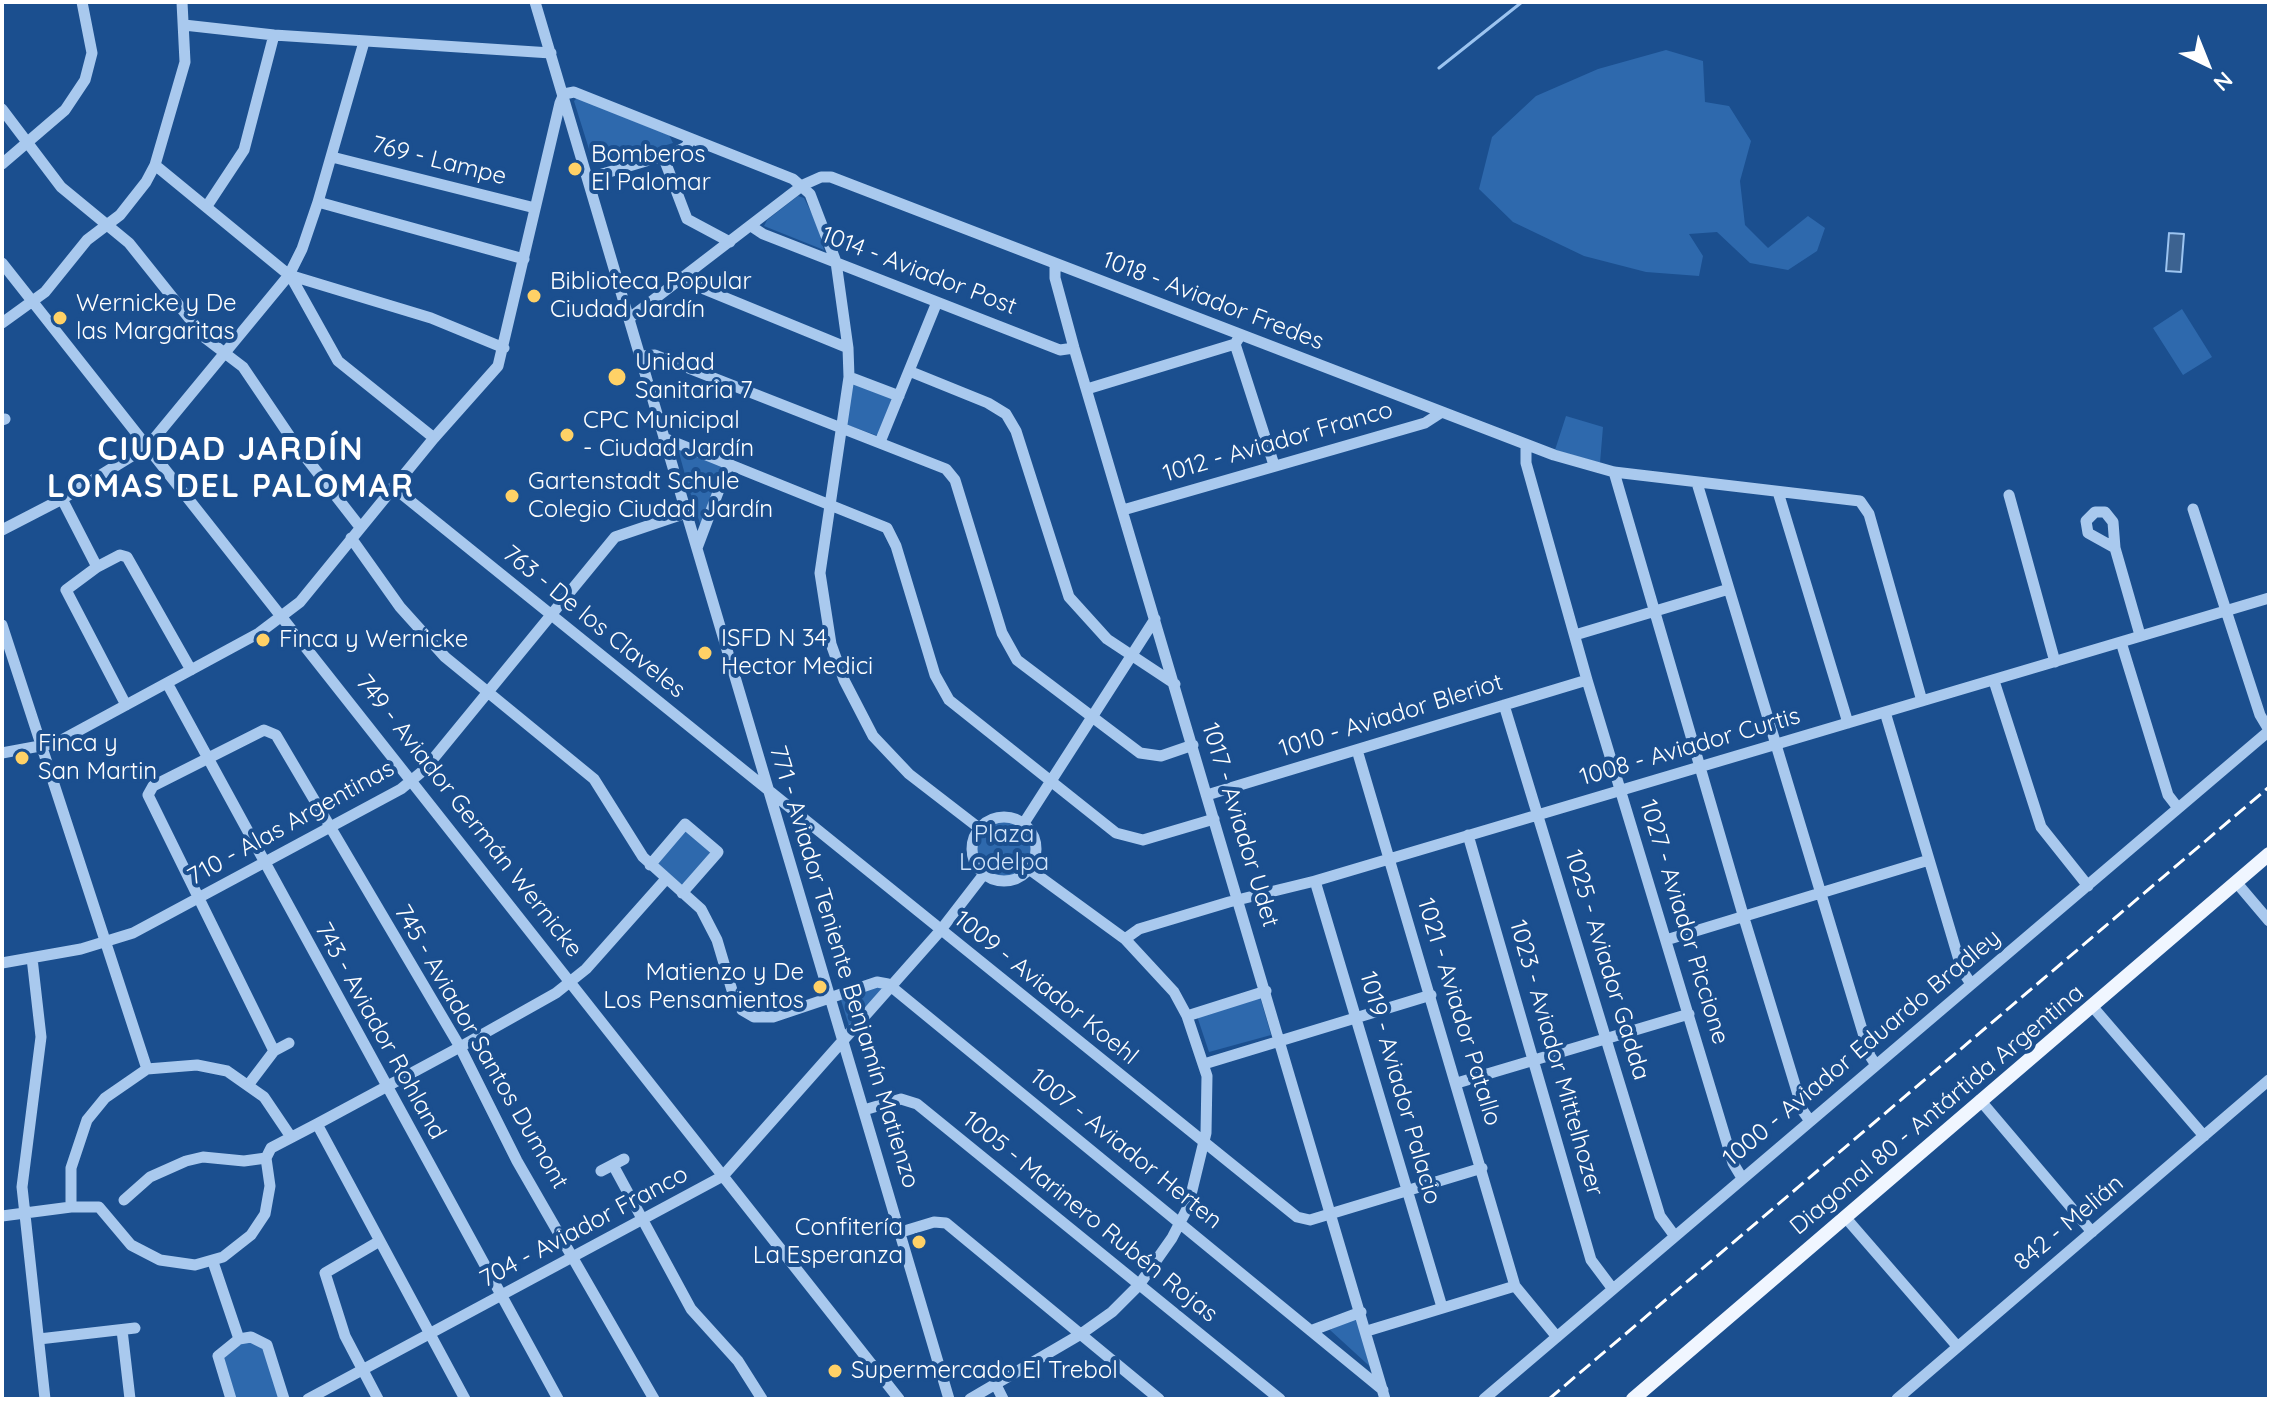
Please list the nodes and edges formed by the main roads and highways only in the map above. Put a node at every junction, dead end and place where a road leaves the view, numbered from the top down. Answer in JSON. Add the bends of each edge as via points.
{"nodes":[{"id":1,"x":2269,"y":854,"type":"edge"},
{"id":2,"x":1633,"y":1399,"type":"edge"}],
"edges":[{"from":1,"to":2,"type":"main road","name":"Diagonal 80 - Antártida Argentina"}]}
